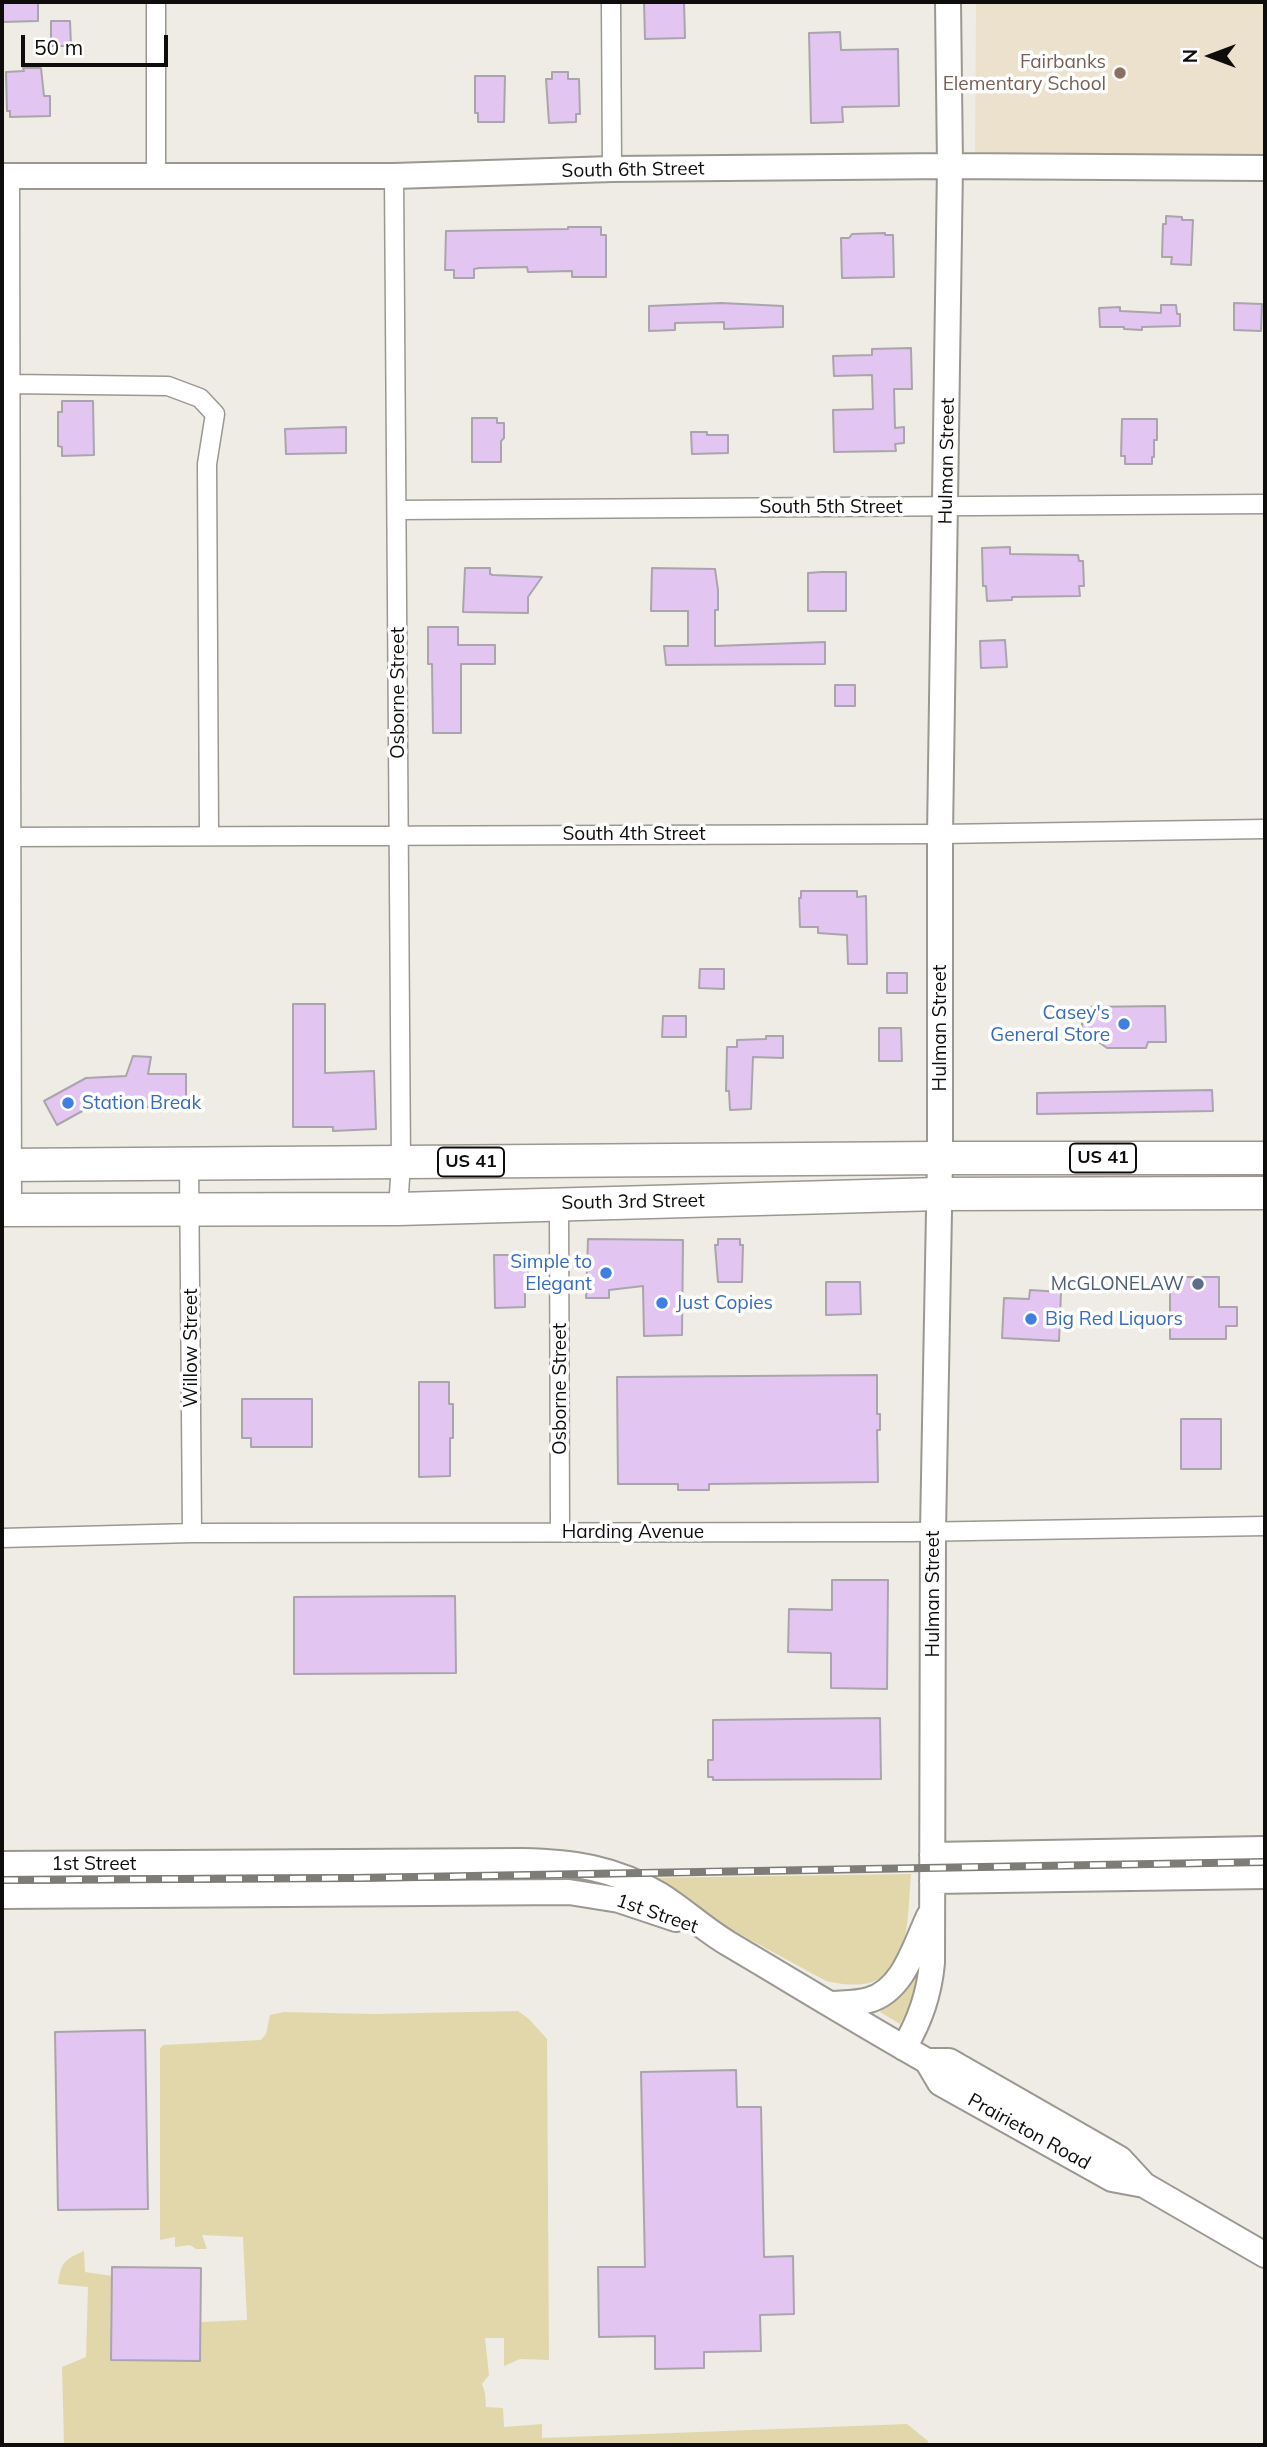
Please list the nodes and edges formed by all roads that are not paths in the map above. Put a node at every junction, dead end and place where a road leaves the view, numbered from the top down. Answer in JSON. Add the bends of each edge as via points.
{"nodes":[{"id":1,"x":156,"y":2,"type":"edge"},
{"id":2,"x":611,"y":2,"type":"edge"},
{"id":3,"x":948,"y":2,"type":"edge"},
{"id":4,"x":950,"y":166,"type":"junction"},
{"id":5,"x":1265,"y":168,"type":"edge"},
{"id":6,"x":612,"y":170,"type":"junction"},
{"id":7,"x":6,"y":176,"type":"edge"},
{"id":8,"x":156,"y":176,"type":"junction"},
{"id":9,"x":394,"y":176,"type":"junction"},
{"id":10,"x":11,"y":384,"type":"junction"},
{"id":11,"x":1265,"y":504,"type":"edge"},
{"id":12,"x":946,"y":506,"type":"junction"},
{"id":13,"x":397,"y":510,"type":"junction"},
{"id":14,"x":1265,"y":829,"type":"edge"},
{"id":15,"x":400,"y":834,"type":"junction"},
{"id":16,"x":940,"y":834,"type":"junction"},
{"id":17,"x":209,"y":836,"type":"junction"},
{"id":18,"x":7,"y":837,"type":"edge"},
{"id":19,"x":940,"y":1158,"type":"junction"},
{"id":20,"x":1265,"y":1158,"type":"edge"},
{"id":21,"x":190,"y":1163,"type":"junction"},
{"id":22,"x":401,"y":1163,"type":"junction"},
{"id":23,"x":7,"y":1165,"type":"edge"},
{"id":24,"x":1265,"y":1193,"type":"edge"},
{"id":25,"x":939,"y":1194,"type":"junction"},
{"id":26,"x":559,"y":1203,"type":"junction"},
{"id":27,"x":398,"y":1209,"type":"junction"},
{"id":28,"x":7,"y":1210,"type":"edge"},
{"id":29,"x":190,"y":1211,"type":"junction"},
{"id":30,"x":1265,"y":1526,"type":"edge"},
{"id":31,"x":933,"y":1531,"type":"junction"},
{"id":32,"x":560,"y":1532,"type":"junction"},
{"id":33,"x":192,"y":1534,"type":"junction"},
{"id":34,"x":2,"y":1538,"type":"edge"},
{"id":35,"x":1265,"y":1849,"type":"edge"},
{"id":36,"x":932,"y":1855,"type":"junction"},
{"id":37,"x":2,"y":1864,"type":"edge"},
{"id":38,"x":1265,"y":1876,"type":"edge"},
{"id":39,"x":932,"y":1881,"type":"junction"},
{"id":40,"x":2,"y":1895,"type":"edge"},
{"id":41,"x":932,"y":1911,"type":"junction"},
{"id":42,"x":711,"y":1933,"type":"junction"},
{"id":43,"x":830,"y":2004,"type":"junction"},
{"id":44,"x":904,"y":2048,"type":"junction"},
{"id":45,"x":1265,"y":2255,"type":"edge"}],
"edges":[{"from":1,"to":8,"type":"street"},
{"from":2,"to":6,"type":"street"},
{"from":3,"to":4,"type":"main road","name":"Hulman Street"},
{"from":4,"to":5,"type":"main road","name":"South 6th Street"},
{"from":4,"to":6,"type":"main road","name":"South 6th Street"},
{"from":4,"to":12,"type":"main road","name":"Hulman Street"},
{"from":6,"to":9,"type":"main road","name":"South 6th Street"},
{"from":7,"to":8,"type":"main road","name":"South 6th Street"},
{"from":7,"to":10,"type":"street"},
{"from":8,"to":9,"type":"main road","name":"South 6th Street"},
{"from":9,"to":13,"type":"street","name":"Osborne Street"},
{"from":10,"to":17,"type":"street","via":[[168,386],[200,398],[215,414],[207,464]]},
{"from":10,"to":18,"type":"street"},
{"from":11,"to":12,"type":"street","name":"South 5th Street"},
{"from":12,"to":13,"type":"street","name":"South 5th Street"},
{"from":12,"to":16,"type":"main road","name":"Hulman Street"},
{"from":13,"to":15,"type":"street","name":"Osborne Street"},
{"from":14,"to":16,"type":"street","name":"South 4th Street"},
{"from":15,"to":16,"type":"street","name":"South 4th Street"},
{"from":15,"to":17,"type":"street","name":"South 4th Street"},
{"from":15,"to":22,"type":"street","name":"Osborne Street"},
{"from":16,"to":19,"type":"main road","name":"Hulman Street"},
{"from":17,"to":18,"type":"street","name":"South 4th Street"},
{"from":18,"to":23,"type":"street"},
{"from":19,"to":20,"type":"highway","number":"US 41"},
{"from":19,"to":22,"type":"highway","number":"US 41"},
{"from":19,"to":25,"type":"main road","name":"Hulman Street"},
{"from":21,"to":22,"type":"highway","number":"US 41"},
{"from":21,"to":23,"type":"highway","number":"US 41"},
{"from":21,"to":29,"type":"street","name":"Willow Street"},
{"from":22,"to":27,"type":"street","name":"Osborne Street"},
{"from":23,"to":28,"type":"street"},
{"from":24,"to":25,"type":"highway","name":"South 3rd Street","number":"US 41"},
{"from":25,"to":26,"type":"highway","name":"South 3rd Street","number":"US 41"},
{"from":25,"to":31,"type":"main road","name":"Hulman Street"},
{"from":26,"to":27,"type":"highway","name":"South 3rd Street","number":"US 41"},
{"from":26,"to":32,"type":"street","name":"Osborne Street"},
{"from":27,"to":29,"type":"highway","name":"South 3rd Street","number":"US 41"},
{"from":28,"to":29,"type":"highway","name":"South 3rd Street","number":"US 41"},
{"from":29,"to":33,"type":"street","name":"Willow Street"},
{"from":30,"to":31,"type":"street","name":"Harding Avenue"},
{"from":31,"to":32,"type":"street","name":"Harding Avenue"},
{"from":31,"to":36,"type":"main road","name":"Hulman Street"},
{"from":32,"to":33,"type":"street","name":"Harding Avenue"},
{"from":33,"to":34,"type":"street","name":"Harding Avenue"},
{"from":35,"to":36,"type":"main road"},
{"from":36,"to":39,"type":"main road","name":"Hulman Street"},
{"from":37,"to":42,"type":"main road","name":"1st Street","via":[[578,1864],[645,1887]]},
{"from":38,"to":39,"type":"main road"},
{"from":39,"to":41,"type":"main road","name":"Hulman Street"},
{"from":40,"to":42,"type":"main road","name":"1st Street","via":[[569,1892],[619,1899]]},
{"from":41,"to":43,"type":"main road","via":[[892,1986],[872,1999]]},
{"from":41,"to":44,"type":"main road","name":"Hulman Street","via":[[929,1987]]},
{"from":42,"to":43,"type":"main road","name":"Prairieton Road"},
{"from":43,"to":44,"type":"main road","name":"Prairieton Road"},
{"from":44,"to":45,"type":"main road","name":"Prairieton Road","via":[[927,2061],[940,2083],[1112,2179],[1144,2185]]}]}
